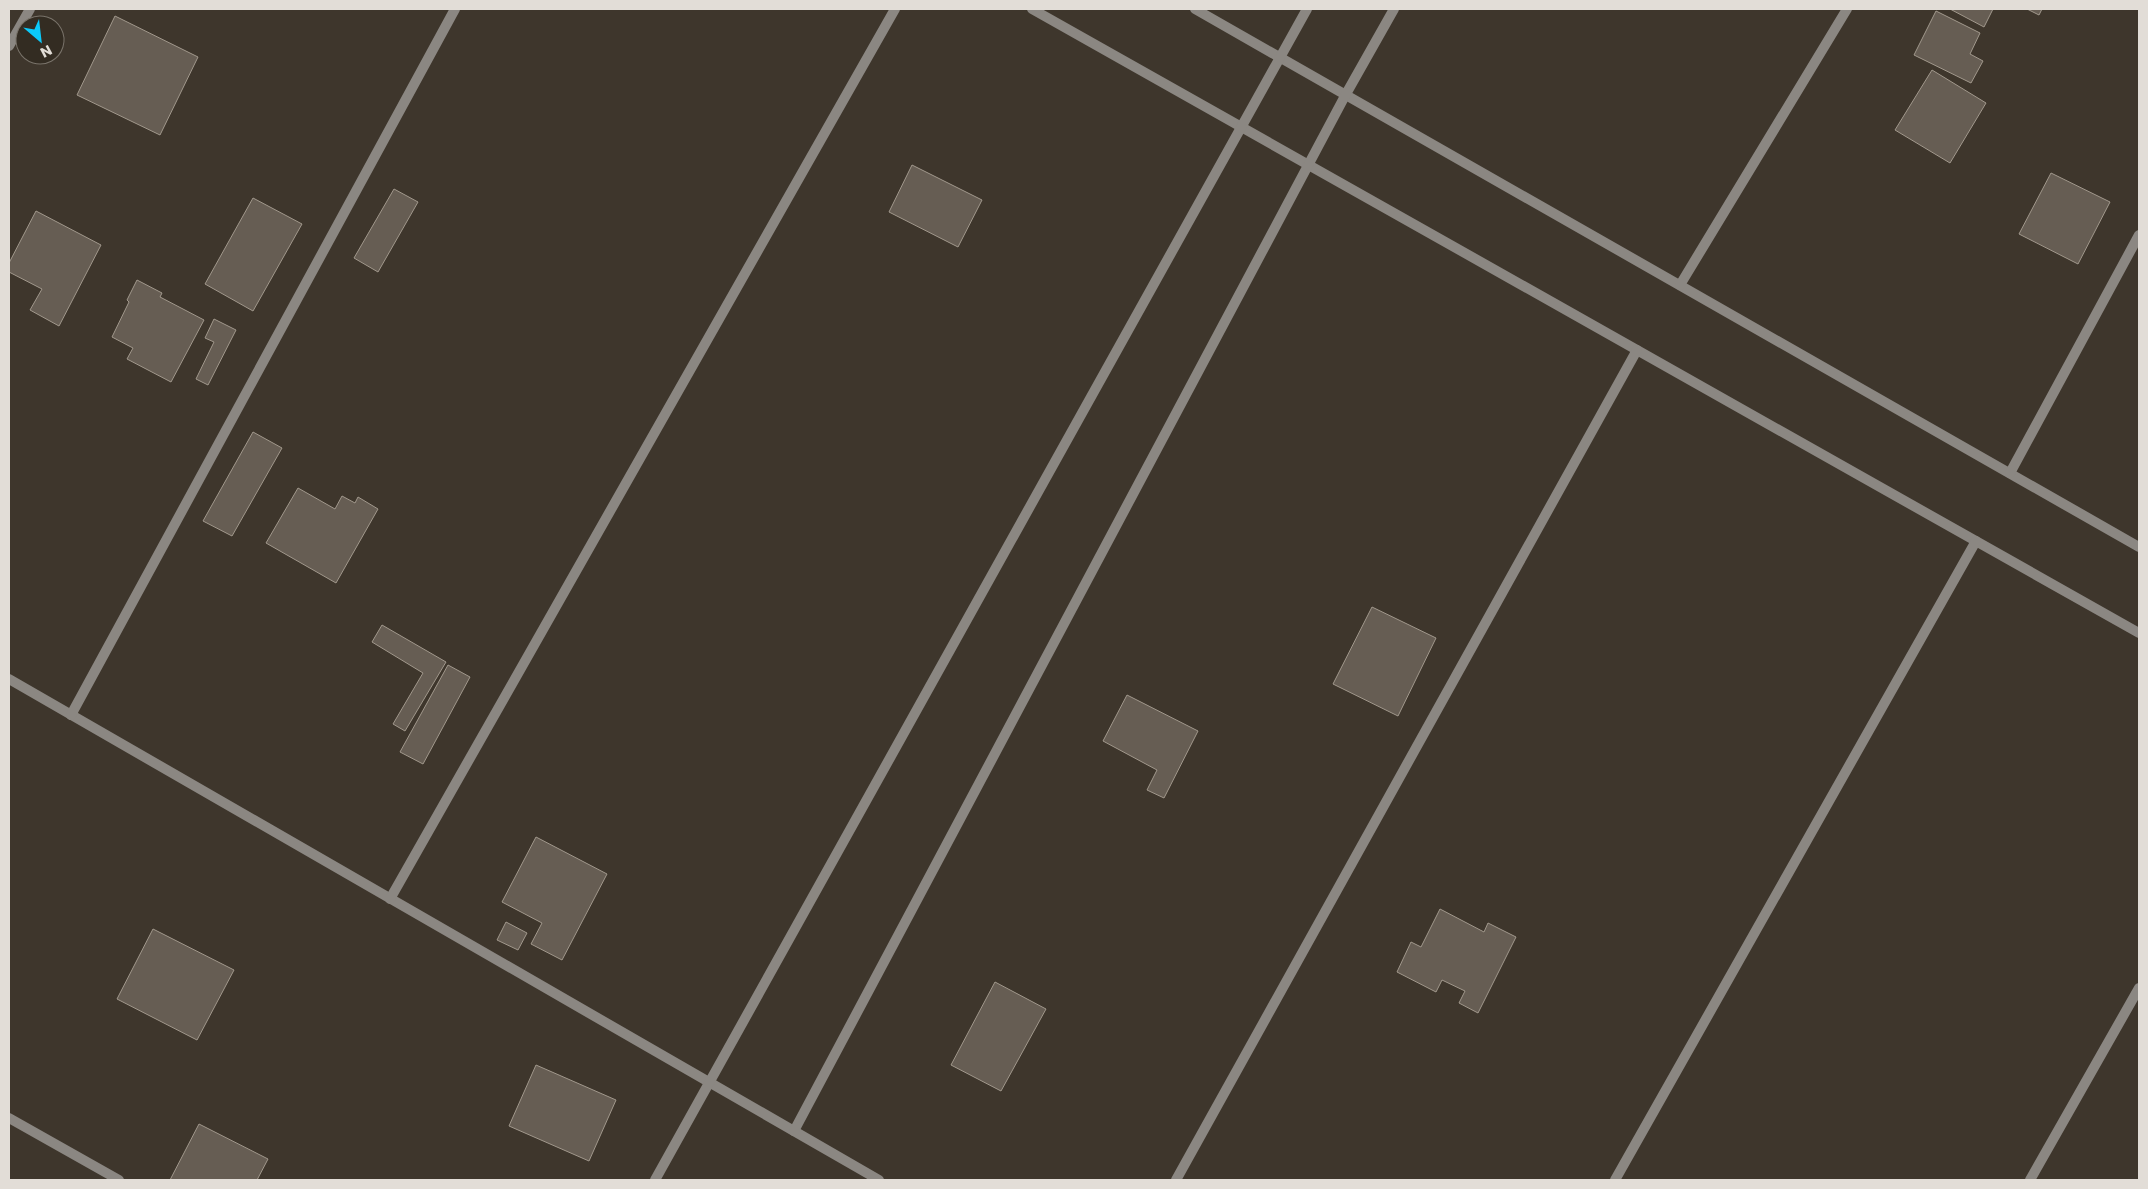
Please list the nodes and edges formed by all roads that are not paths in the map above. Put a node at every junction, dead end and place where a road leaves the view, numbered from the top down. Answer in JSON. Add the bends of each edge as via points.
{"nodes":[{"id":1,"x":30,"y":9,"type":"edge"},
{"id":2,"x":455,"y":9,"type":"edge"},
{"id":3,"x":895,"y":9,"type":"edge"},
{"id":4,"x":1032,"y":9,"type":"edge"},
{"id":5,"x":1195,"y":9,"type":"edge"},
{"id":6,"x":1307,"y":9,"type":"edge"},
{"id":7,"x":1394,"y":9,"type":"edge"},
{"id":8,"x":1847,"y":9,"type":"edge"},
{"id":9,"x":9,"y":46,"type":"edge"},
{"id":10,"x":1279,"y":57,"type":"junction"},
{"id":11,"x":1346,"y":94,"type":"junction"},
{"id":12,"x":1240,"y":127,"type":"junction"},
{"id":13,"x":1309,"y":166,"type":"junction"},
{"id":14,"x":2139,"y":235,"type":"edge"},
{"id":15,"x":1680,"y":284,"type":"junction"},
{"id":16,"x":1637,"y":350,"type":"junction"},
{"id":17,"x":2010,"y":473,"type":"junction"},
{"id":18,"x":1976,"y":541,"type":"junction"},
{"id":19,"x":2139,"y":547,"type":"edge"},
{"id":20,"x":2139,"y":633,"type":"edge"},
{"id":21,"x":9,"y":679,"type":"edge"},
{"id":22,"x":71,"y":715,"type":"junction"},
{"id":23,"x":390,"y":898,"type":"junction"},
{"id":24,"x":2139,"y":988,"type":"edge"},
{"id":25,"x":709,"y":1082,"type":"junction"},
{"id":26,"x":9,"y":1118,"type":"edge"},
{"id":27,"x":794,"y":1131,"type":"junction"},
{"id":28,"x":119,"y":1180,"type":"edge"},
{"id":29,"x":655,"y":1180,"type":"edge"},
{"id":30,"x":879,"y":1180,"type":"edge"},
{"id":31,"x":1176,"y":1180,"type":"edge"},
{"id":32,"x":1616,"y":1180,"type":"edge"},
{"id":33,"x":2030,"y":1180,"type":"edge"}],
"edges":[{"from":1,"to":9,"type":"street"},
{"from":2,"to":22,"type":"street"},
{"from":3,"to":23,"type":"street"},
{"from":4,"to":12,"type":"street"},
{"from":5,"to":10,"type":"street"},
{"from":6,"to":10,"type":"street"},
{"from":7,"to":11,"type":"street"},
{"from":8,"to":15,"type":"street"},
{"from":10,"to":11,"type":"street"},
{"from":10,"to":12,"type":"street"},
{"from":11,"to":13,"type":"street"},
{"from":11,"to":15,"type":"street"},
{"from":12,"to":13,"type":"street"},
{"from":12,"to":25,"type":"street"},
{"from":13,"to":16,"type":"street"},
{"from":13,"to":27,"type":"street"},
{"from":14,"to":17,"type":"street"},
{"from":15,"to":17,"type":"street"},
{"from":16,"to":18,"type":"street"},
{"from":16,"to":31,"type":"street"},
{"from":17,"to":19,"type":"street"},
{"from":18,"to":20,"type":"street"},
{"from":18,"to":32,"type":"street"},
{"from":21,"to":22,"type":"street"},
{"from":22,"to":23,"type":"street"},
{"from":23,"to":25,"type":"street"},
{"from":24,"to":33,"type":"street"},
{"from":25,"to":27,"type":"street"},
{"from":25,"to":29,"type":"street"},
{"from":26,"to":28,"type":"street"},
{"from":27,"to":30,"type":"street"}]}
